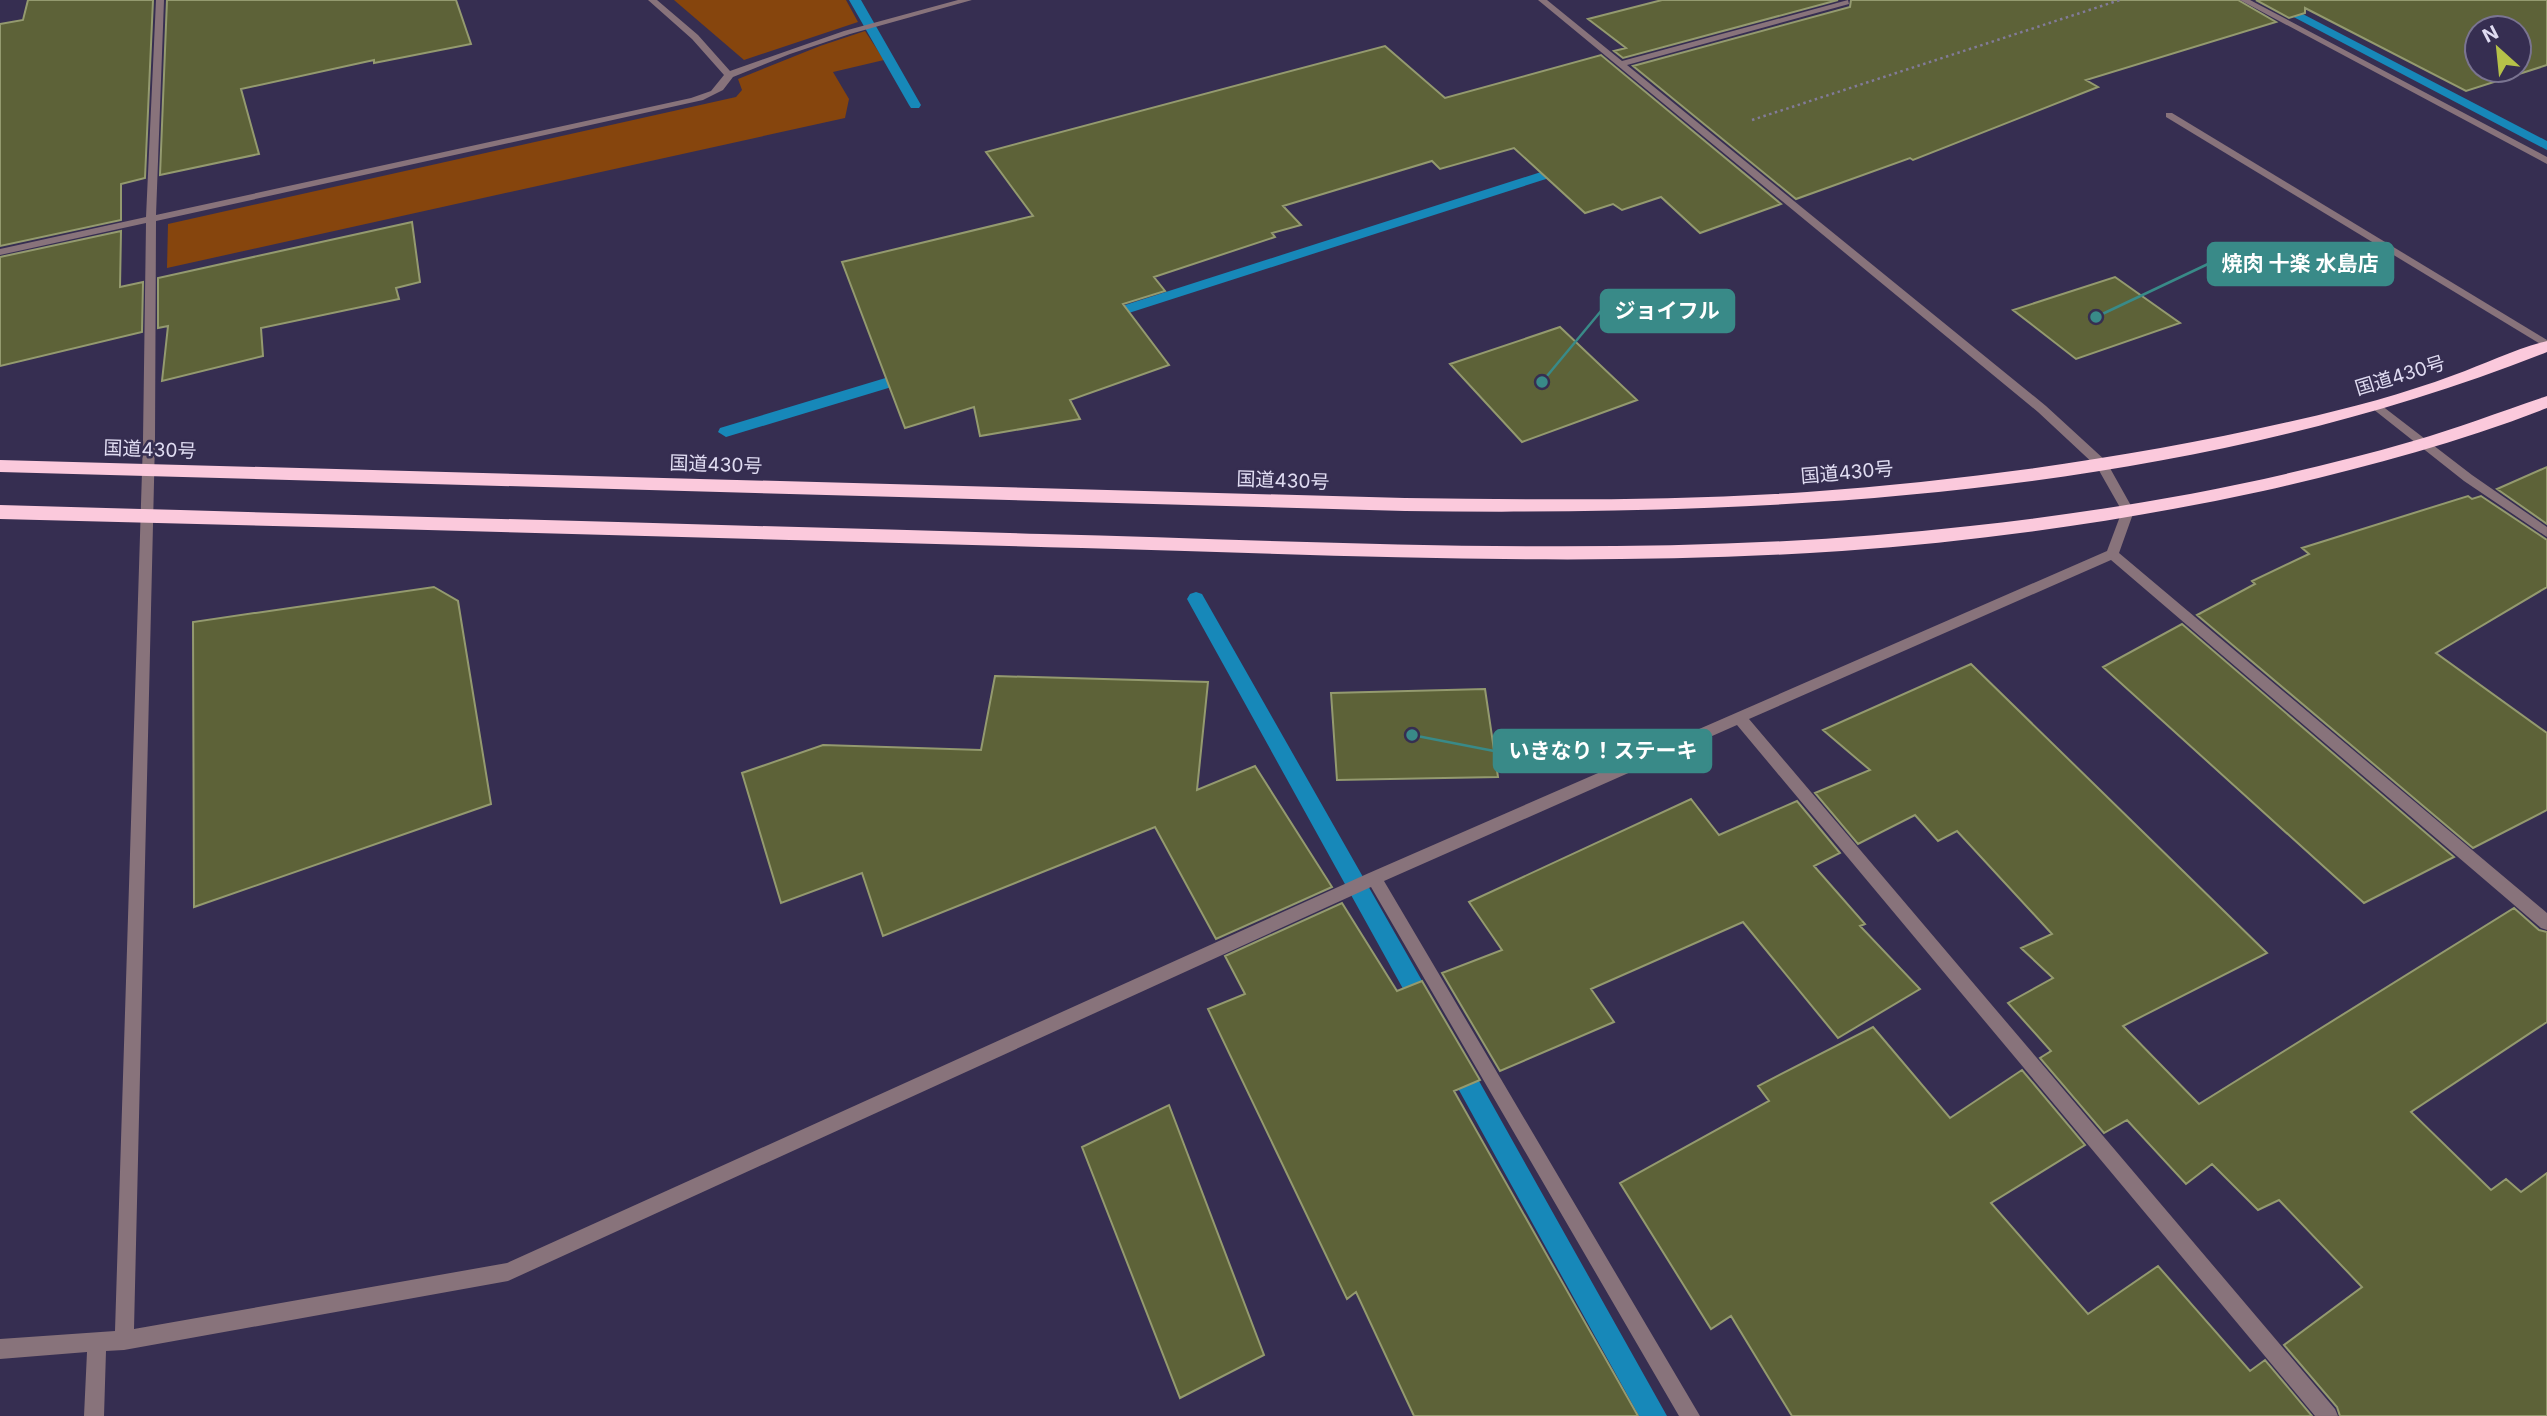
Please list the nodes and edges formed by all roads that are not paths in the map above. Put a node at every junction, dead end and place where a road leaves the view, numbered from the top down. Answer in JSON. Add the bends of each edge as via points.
{"nodes":[{"id":1,"x":160,"y":0,"type":"edge"},
{"id":2,"x":652,"y":0,"type":"edge"},
{"id":3,"x":968,"y":0,"type":"edge"},
{"id":4,"x":1542,"y":0,"type":"edge"},
{"id":5,"x":2244,"y":0,"type":"edge"},
{"id":6,"x":1846,"y":2,"type":"dead end"},
{"id":7,"x":1621,"y":64,"type":"junction"},
{"id":8,"x":729,"y":75,"type":"junction"},
{"id":9,"x":2169,"y":115,"type":"dead end"},
{"id":10,"x":2547,"y":161,"type":"edge"},
{"id":11,"x":152,"y":220,"type":"junction"},
{"id":12,"x":0,"y":252,"type":"edge"},
{"id":13,"x":2547,"y":346,"type":"edge"},
{"id":14,"x":2547,"y":402,"type":"edge"},
{"id":15,"x":2376,"y":406,"type":"junction"},
{"id":16,"x":2423,"y":444,"type":"junction"},
{"id":17,"x":2102,"y":464,"type":"junction"},
{"id":18,"x":0,"y":466,"type":"edge"},
{"id":19,"x":147,"y":470,"type":"junction"},
{"id":20,"x":2128,"y":511,"type":"junction"},
{"id":21,"x":0,"y":512,"type":"edge"},
{"id":22,"x":146,"y":514,"type":"junction"},
{"id":23,"x":2547,"y":533,"type":"edge"},
{"id":24,"x":2112,"y":554,"type":"junction"},
{"id":25,"x":1739,"y":718,"type":"junction"},
{"id":26,"x":1370,"y":879,"type":"junction"},
{"id":27,"x":2547,"y":923,"type":"edge"},
{"id":28,"x":124,"y":1340,"type":"junction"},
{"id":29,"x":97,"y":1344,"type":"junction"},
{"id":30,"x":0,"y":1349,"type":"edge"},
{"id":31,"x":94,"y":1416,"type":"edge"},
{"id":32,"x":1690,"y":1416,"type":"edge"},
{"id":33,"x":2329,"y":1416,"type":"edge"}],
"edges":[{"from":1,"to":11,"type":"street"},
{"from":2,"to":8,"type":"street"},
{"from":3,"to":8,"type":"street","via":[[860,27]]},
{"from":4,"to":7,"type":"street"},
{"from":5,"to":10,"type":"street"},
{"from":6,"to":7,"type":"street"},
{"from":7,"to":17,"type":"street","via":[[2042,409]]},
{"from":8,"to":11,"type":"street","via":[[724,88],[676,104]]},
{"from":9,"to":13,"type":"street"},
{"from":11,"to":12,"type":"street"},
{"from":11,"to":19,"type":"street"},
{"from":13,"to":15,"type":"highway","name":"国道430号"},
{"from":14,"to":16,"type":"highway"},
{"from":15,"to":16,"type":"street"},
{"from":15,"to":17,"type":"highway","name":"国道430号","via":[[2244,438]]},
{"from":16,"to":20,"type":"highway","via":[[2232,492]]},
{"from":16,"to":23,"type":"street"},
{"from":17,"to":19,"type":"highway","name":"国道430号","via":[[1870,492],[1625,505],[1389,504]]},
{"from":17,"to":20,"type":"street"},
{"from":18,"to":19,"type":"highway","name":"国道430号"},
{"from":19,"to":22,"type":"street"},
{"from":20,"to":22,"type":"highway","via":[[2029,525],[1776,548],[1619,552],[1390,550]]},
{"from":20,"to":24,"type":"street"},
{"from":21,"to":22,"type":"highway"},
{"from":22,"to":28,"type":"street"},
{"from":24,"to":25,"type":"street"},
{"from":24,"to":27,"type":"street"},
{"from":25,"to":26,"type":"street"},
{"from":25,"to":33,"type":"street"},
{"from":26,"to":28,"type":"street","via":[[508,1272]]},
{"from":26,"to":32,"type":"street"},
{"from":28,"to":29,"type":"street"},
{"from":29,"to":30,"type":"street"},
{"from":29,"to":31,"type":"street"}]}
